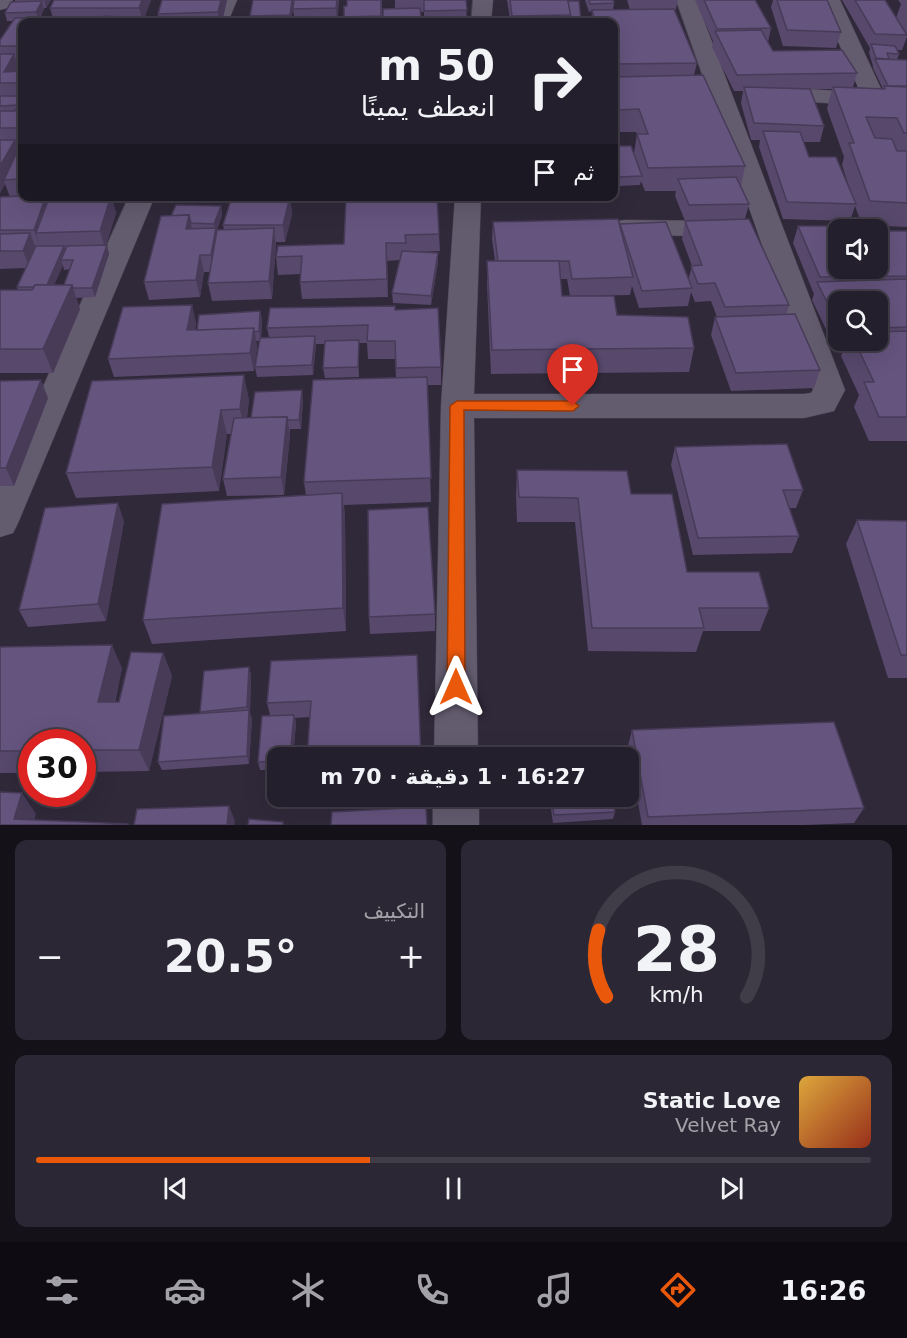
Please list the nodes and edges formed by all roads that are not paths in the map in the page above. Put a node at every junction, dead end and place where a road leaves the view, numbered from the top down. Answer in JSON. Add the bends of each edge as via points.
{"nodes":[{"id":1,"x":3,"y":0,"type":"edge"},
{"id":2,"x":228,"y":0,"type":"edge"},
{"id":3,"x":483,"y":0,"type":"edge"},
{"id":4,"x":686,"y":0,"type":"edge"},
{"id":5,"x":830,"y":0,"type":"edge"},
{"id":6,"x":0,"y":4,"type":"edge"},
{"id":7,"x":220,"y":18,"type":"edge"},
{"id":8,"x":481,"y":18,"type":"edge"},
{"id":9,"x":709,"y":92,"type":"junction"},
{"id":10,"x":875,"y":100,"type":"junction"},
{"id":11,"x":907,"y":101,"type":"edge"},
{"id":12,"x":140,"y":201,"type":"edge"},
{"id":13,"x":475,"y":217,"type":"edge"},
{"id":14,"x":596,"y":228,"type":"edge"},
{"id":15,"x":783,"y":230,"type":"junction"},
{"id":16,"x":457,"y":406,"type":"junction"},
{"id":17,"x":0,"y":523,"type":"edge"},
{"id":18,"x":456,"y":747,"type":"edge"},
{"id":19,"x":456,"y":807,"type":"edge"},
{"id":20,"x":456,"y":825,"type":"edge"}],
"edges":[{"from":1,"to":6,"type":"street"},
{"from":2,"to":7,"type":"street"},
{"from":3,"to":8,"type":"street"},
{"from":4,"to":9,"type":"street"},
{"from":5,"to":10,"type":"street"},
{"from":9,"to":10,"type":"street"},
{"from":9,"to":15,"type":"street"},
{"from":10,"to":11,"type":"street"},
{"from":12,"to":17,"type":"street"},
{"from":13,"to":16,"type":"street"},
{"from":14,"to":15,"type":"street"},
{"from":15,"to":16,"type":"street","via":[[829,390],[822,403]]},
{"from":16,"to":18,"type":"street"},
{"from":19,"to":20,"type":"street"}]}
